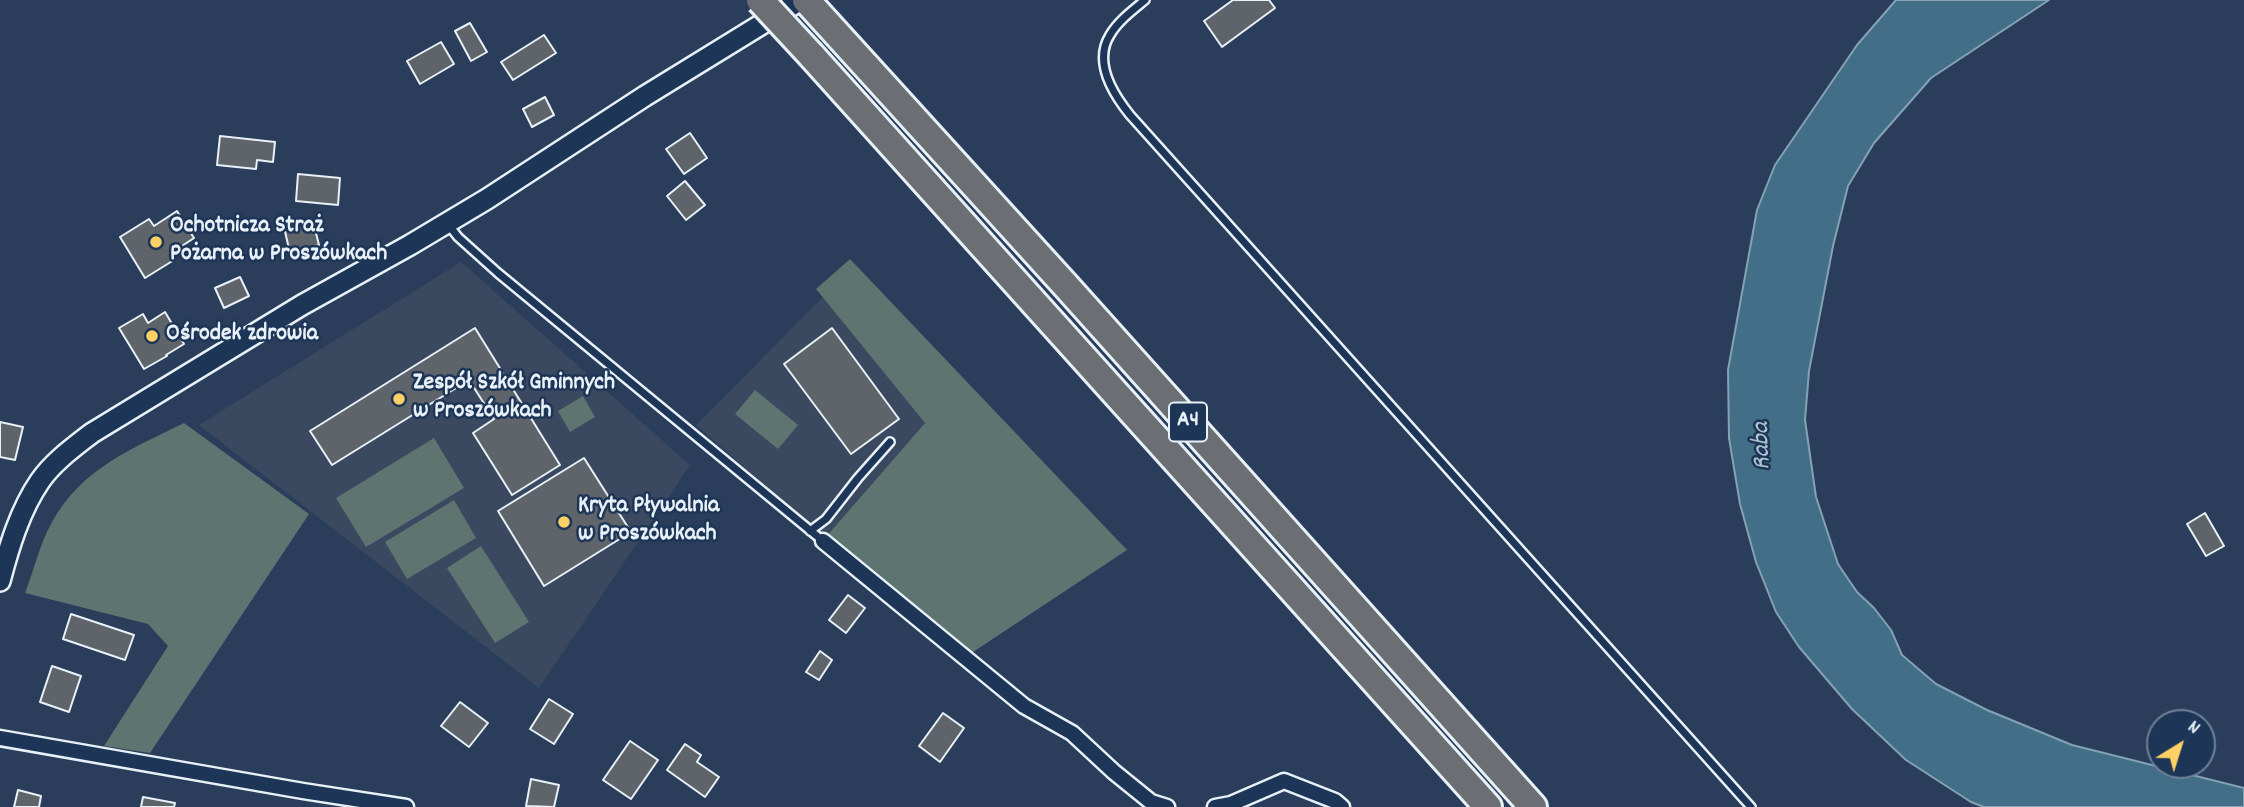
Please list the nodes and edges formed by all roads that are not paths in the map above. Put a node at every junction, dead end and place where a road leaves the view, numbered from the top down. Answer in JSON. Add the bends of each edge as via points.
{"nodes":[{"id":1,"x":760,"y":0,"type":"edge"},
{"id":2,"x":803,"y":0,"type":"edge"},
{"id":3,"x":1145,"y":0,"type":"edge"},
{"id":4,"x":447,"y":222,"type":"junction"},
{"id":5,"x":890,"y":442,"type":"dead end"},
{"id":6,"x":810,"y":531,"type":"junction"},
{"id":7,"x":823,"y":541,"type":"joint"},
{"id":8,"x":0,"y":581,"type":"edge"},
{"id":9,"x":0,"y":738,"type":"edge"},
{"id":10,"x":406,"y":807,"type":"edge"},
{"id":11,"x":1167,"y":807,"type":"edge"},
{"id":12,"x":1215,"y":807,"type":"edge"},
{"id":13,"x":1342,"y":807,"type":"edge"},
{"id":14,"x":1488,"y":807,"type":"edge"},
{"id":15,"x":1533,"y":807,"type":"edge"},
{"id":16,"x":1751,"y":807,"type":"edge"}],
"edges":[{"from":1,"to":14,"type":"highway","number":"A4","bridge":true},
{"from":2,"to":4,"type":"main road"},
{"from":2,"to":15,"type":"highway","number":"A4"},
{"from":3,"to":16,"type":"lane","via":[[1108,36],[1105,71],[1115,96]]},
{"from":4,"to":6,"type":"lane","via":[[498,273]]},
{"from":4,"to":8,"type":"main road","via":[[212,359],[70,450],[41,479],[8,551]]},
{"from":5,"to":6,"type":"lane","via":[[826,519]]},
{"from":6,"to":7,"type":"lane"},
{"from":7,"to":11,"type":"street","via":[[1024,706],[1072,733],[1151,802]]},
{"from":9,"to":10,"type":"street"},
{"from":12,"to":13,"type":"street","via":[[1284,781]]}]}
